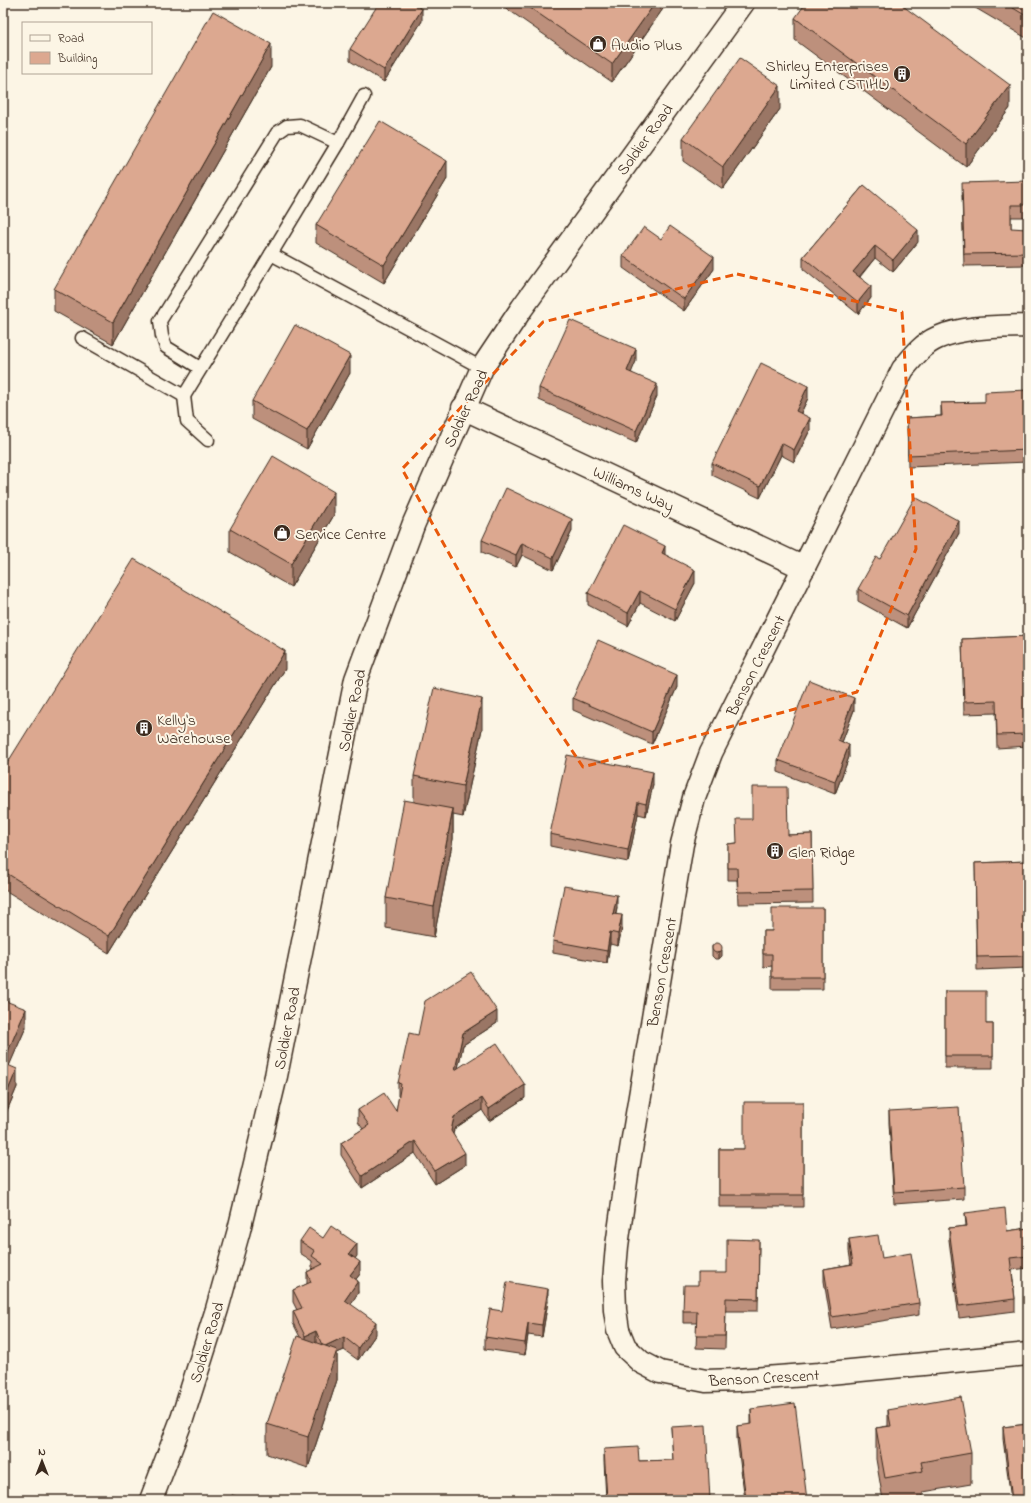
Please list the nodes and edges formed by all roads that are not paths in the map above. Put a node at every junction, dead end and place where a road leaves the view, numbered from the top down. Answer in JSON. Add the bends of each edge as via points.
{"nodes":[{"id":1,"x":743,"y":3,"type":"edge"},
{"id":2,"x":364,"y":96,"type":"dead end"},
{"id":3,"x":338,"y":143,"type":"junction"},
{"id":4,"x":271,"y":254,"type":"junction"},
{"id":5,"x":1028,"y":326,"type":"edge"},
{"id":6,"x":82,"y":338,"type":"dead end"},
{"id":7,"x":200,"y":368,"type":"junction"},
{"id":8,"x":482,"y":368,"type":"junction"},
{"id":9,"x":184,"y":396,"type":"junction"},
{"id":10,"x":464,"y":408,"type":"junction"},
{"id":11,"x":208,"y":440,"type":"dead end"},
{"id":12,"x":804,"y":568,"type":"junction"},
{"id":13,"x":1028,"y":1354,"type":"edge"},
{"id":14,"x":151,"y":1500,"type":"edge"}],
"edges":[{"from":1,"to":8,"type":"street","name":"Soldier Road","via":[[522,308]]},
{"from":2,"to":3,"type":"lane"},
{"from":3,"to":4,"type":"lane"},
{"from":3,"to":7,"type":"lane","via":[[300,125],[287,126],[277,133],[160,321],[166,347]]},
{"from":4,"to":7,"type":"lane"},
{"from":4,"to":8,"type":"lane"},
{"from":5,"to":12,"type":"street","name":"Benson Crescent","via":[[959,331],[936,338],[918,351],[903,369]]},
{"from":6,"to":9,"type":"lane"},
{"from":7,"to":9,"type":"lane"},
{"from":8,"to":10,"type":"street","name":"Soldier Road"},
{"from":9,"to":11,"type":"lane","via":[[186,421]]},
{"from":10,"to":12,"type":"street","name":"Williams Way"},
{"from":10,"to":14,"type":"street","name":"Soldier Road","via":[[414,523],[356,679],[276,1076],[239,1230],[182,1419]]},
{"from":12,"to":13,"type":"street","name":"Benson Crescent","via":[[711,753],[694,798],[682,844],[617,1246],[614,1281],[618,1330],[625,1347],[641,1362],[660,1372],[706,1381],[819,1374]]}]}
